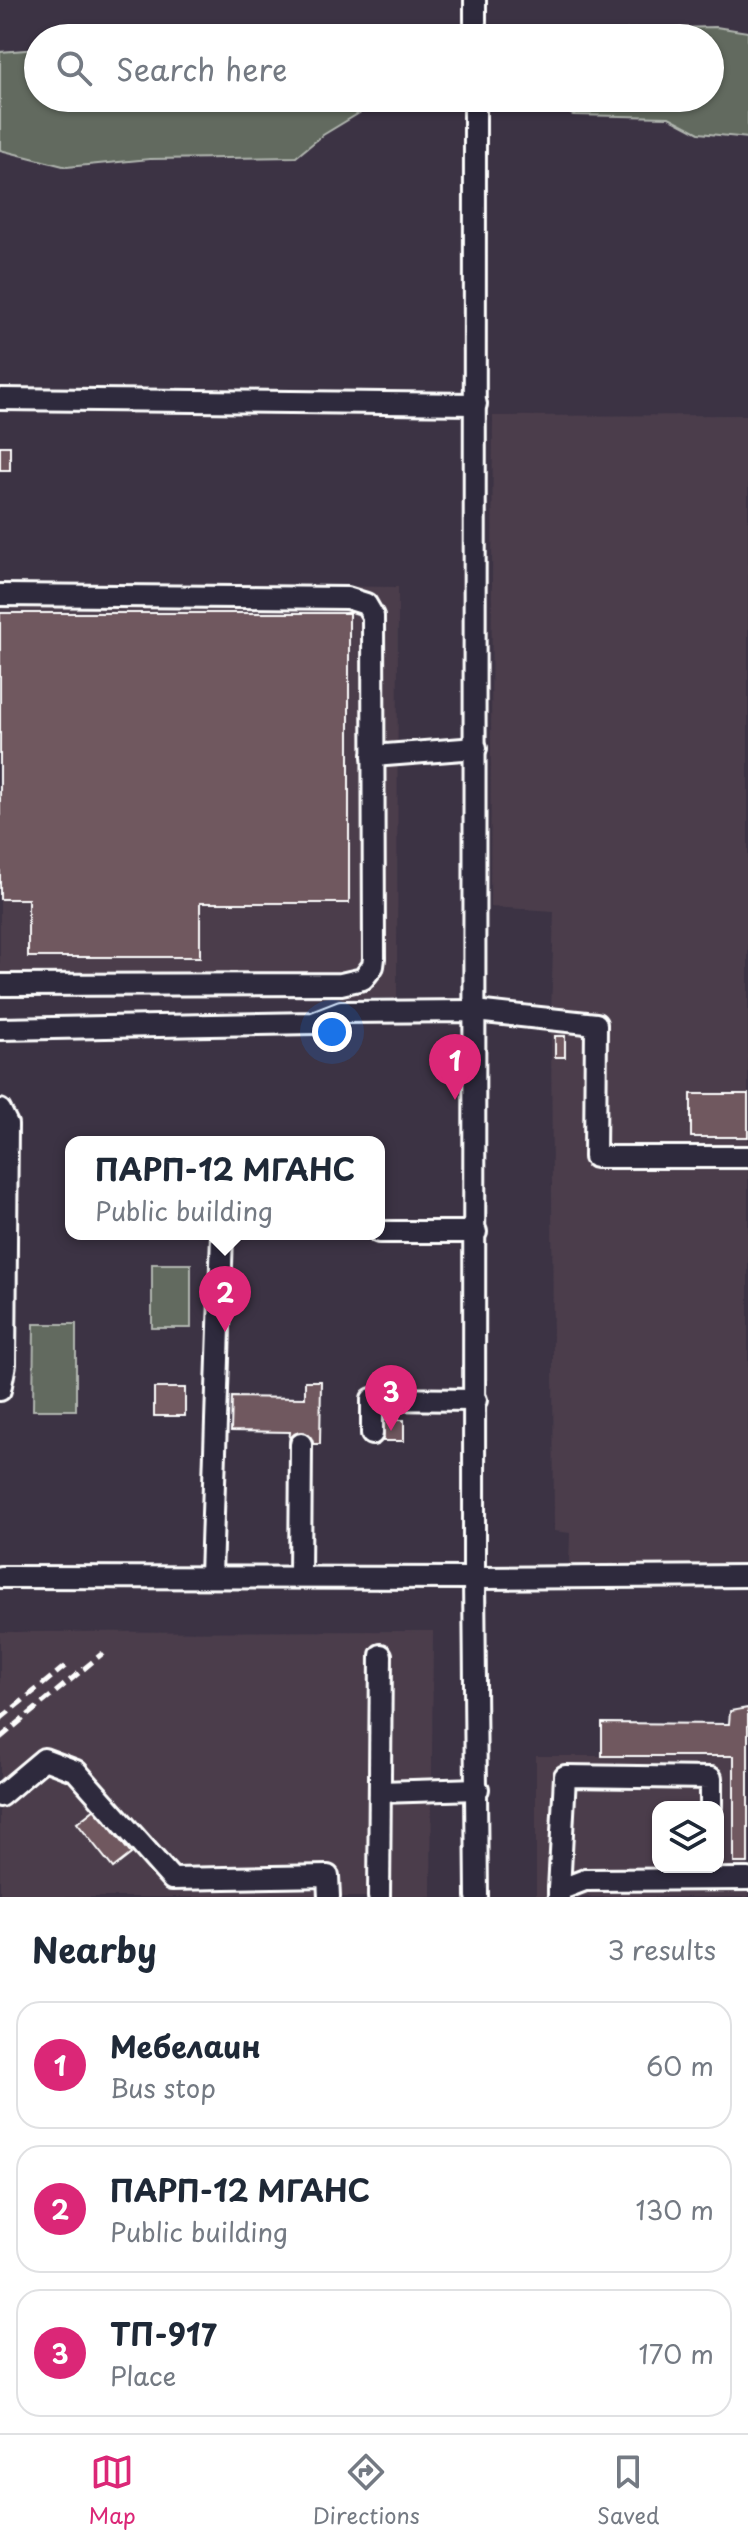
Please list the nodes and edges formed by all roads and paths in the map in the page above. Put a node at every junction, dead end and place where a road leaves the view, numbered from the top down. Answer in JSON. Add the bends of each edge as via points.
{"nodes":[{"id":1,"x":475,"y":0,"type":"edge"},
{"id":2,"x":475,"y":24,"type":"edge"},
{"id":3,"x":475,"y":112,"type":"edge"},
{"id":4,"x":0,"y":399,"type":"edge"},
{"id":5,"x":476,"y":404,"type":"junction"},
{"id":6,"x":0,"y":595,"type":"edge"},
{"id":7,"x":476,"y":748,"type":"junction"},
{"id":8,"x":373,"y":756,"type":"junction"},
{"id":9,"x":0,"y":985,"type":"edge"},
{"id":10,"x":475,"y":1011,"type":"junction"},
{"id":11,"x":0,"y":1029,"type":"edge"},
{"id":12,"x":0,"y":1110,"type":"edge"},
{"id":13,"x":748,"y":1157,"type":"edge"},
{"id":14,"x":385,"y":1232,"type":"edge"},
{"id":15,"x":476,"y":1232,"type":"junction"},
{"id":16,"x":222,"y":1240,"type":"edge"},
{"id":17,"x":0,"y":1390,"type":"edge"},
{"id":18,"x":476,"y":1400,"type":"junction"},
{"id":19,"x":372,"y":1434,"type":"dead end"},
{"id":20,"x":301,"y":1444,"type":"dead end"},
{"id":21,"x":211,"y":1576,"type":"junction"},
{"id":22,"x":748,"y":1576,"type":"edge"},
{"id":23,"x":0,"y":1577,"type":"edge"},
{"id":24,"x":300,"y":1577,"type":"junction"},
{"id":25,"x":474,"y":1578,"type":"junction"},
{"id":26,"x":381,"y":1655,"type":"dead end"},
{"id":27,"x":478,"y":1789,"type":"junction"},
{"id":28,"x":380,"y":1792,"type":"junction"},
{"id":29,"x":0,"y":1796,"type":"edge"},
{"id":30,"x":711,"y":1801,"type":"edge"},
{"id":31,"x":711,"y":1873,"type":"edge"},
{"id":32,"x":748,"y":1879,"type":"edge"},
{"id":33,"x":688,"y":1888,"type":"edge"},
{"id":34,"x":559,"y":1893,"type":"edge"},
{"id":35,"x":329,"y":1897,"type":"edge"},
{"id":36,"x":379,"y":1897,"type":"edge"},
{"id":37,"x":477,"y":1897,"type":"edge"}],
"edges":[{"from":1,"to":2,"type":"street"},
{"from":3,"to":5,"type":"street"},
{"from":4,"to":5,"type":"street"},
{"from":5,"to":7,"type":"street"},
{"from":6,"to":8,"type":"street","via":[[347,598],[366,604],[373,616]]},
{"from":7,"to":8,"type":"street"},
{"from":7,"to":10,"type":"street"},
{"from":8,"to":9,"type":"street","via":[[374,958],[363,979],[341,984]]},
{"from":10,"to":11,"type":"street","via":[[341,1012],[313,1023]]},
{"from":10,"to":13,"type":"street","via":[[596,1024],[595,1157]]},
{"from":10,"to":15,"type":"street"},
{"from":12,"to":17,"type":"street","via":[[7,1124],[8,1224]]},
{"from":14,"to":15,"type":"street"},
{"from":15,"to":18,"type":"street"},
{"from":16,"to":21,"type":"street"},
{"from":18,"to":19,"type":"street","via":[[372,1399]]},
{"from":18,"to":25,"type":"street"},
{"from":20,"to":24,"type":"street"},
{"from":21,"to":23,"type":"street"},
{"from":21,"to":24,"type":"street"},
{"from":22,"to":25,"type":"street"},
{"from":24,"to":25,"type":"street"},
{"from":25,"to":27,"type":"street"},
{"from":26,"to":28,"type":"street"},
{"from":27,"to":28,"type":"street"},
{"from":27,"to":37,"type":"street"},
{"from":28,"to":36,"type":"street"},
{"from":29,"to":35,"type":"street","via":[[44,1759],[76,1771],[172,1879],[328,1876]]},
{"from":30,"to":34,"type":"street","via":[[711,1778],[565,1776]]},
{"from":31,"to":32,"type":"street"},
{"from":31,"to":33,"type":"street"},
{"from":33,"to":34,"type":"street","via":[[585,1880]]}]}
